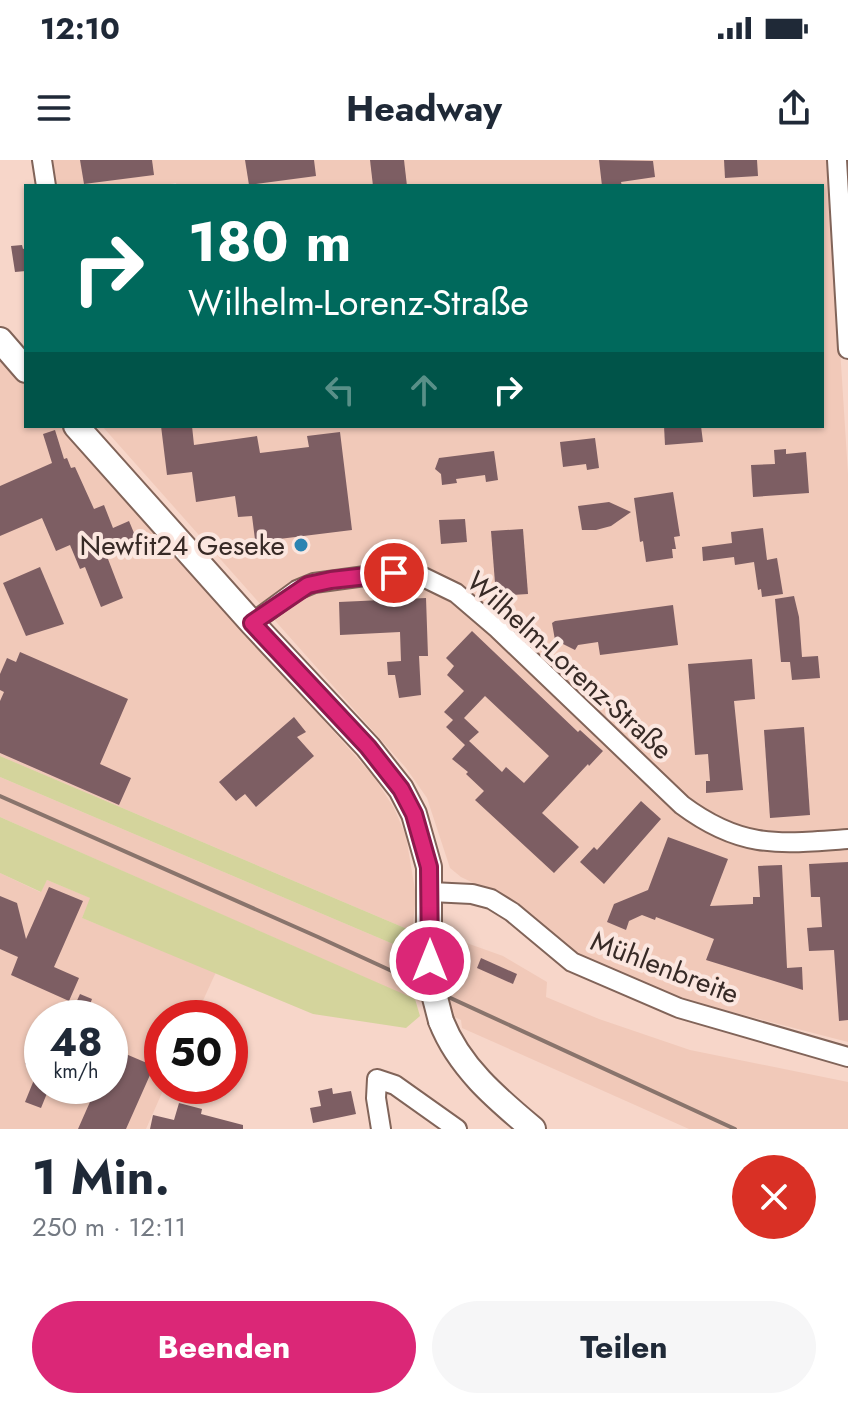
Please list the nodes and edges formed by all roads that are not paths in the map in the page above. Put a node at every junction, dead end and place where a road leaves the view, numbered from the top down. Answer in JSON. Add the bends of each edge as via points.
{"nodes":[{"id":1,"x":42,"y":160,"type":"edge"},
{"id":2,"x":837,"y":160,"type":"edge"},
{"id":3,"x":46,"y":184,"type":"edge"},
{"id":4,"x":831,"y":235,"type":"edge"},
{"id":5,"x":0,"y":340,"type":"edge"},
{"id":6,"x":848,"y":349,"type":"edge"},
{"id":7,"x":24,"y":368,"type":"edge"},
{"id":8,"x":78,"y":428,"type":"edge"},
{"id":9,"x":252,"y":623,"type":"junction"},
{"id":10,"x":848,"y":839,"type":"edge"},
{"id":11,"x":431,"y":892,"type":"junction"},
{"id":12,"x":848,"y":1057,"type":"edge"},
{"id":13,"x":381,"y":1129,"type":"edge"},
{"id":14,"x":457,"y":1129,"type":"edge"},
{"id":15,"x":533,"y":1129,"type":"edge"}],
"edges":[{"from":1,"to":3,"type":"street"},
{"from":2,"to":4,"type":"street"},
{"from":4,"to":6,"type":"street"},
{"from":5,"to":7,"type":"main road"},
{"from":8,"to":9,"type":"main road"},
{"from":9,"to":10,"type":"street","name":"Wilhelm-Lorenz-Straße","via":[[314,583],[380,574],[421,576],[456,593],[498,629],[710,826],[767,842]]},
{"from":9,"to":11,"type":"main road","via":[[401,789],[423,839]]},
{"from":11,"to":12,"type":"street","name":"Mühlenbreite","via":[[491,899],[572,962],[679,1008]]},
{"from":11,"to":15,"type":"main road","bridge":true,"via":[[431,982],[441,1021],[466,1066]]},
{"from":13,"to":14,"type":"street","via":[[377,1079],[395,1085]]}]}
